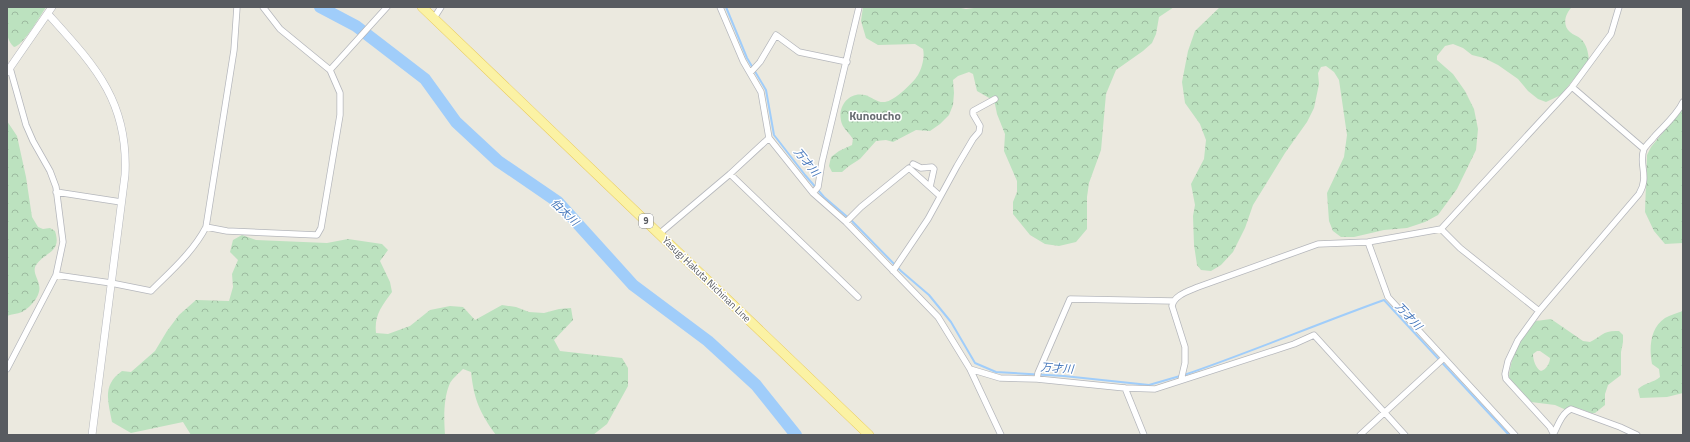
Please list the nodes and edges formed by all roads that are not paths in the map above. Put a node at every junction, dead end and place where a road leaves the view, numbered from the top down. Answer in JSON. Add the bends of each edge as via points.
{"nodes":[{"id":1,"x":52,"y":7,"type":"edge"},
{"id":2,"x":237,"y":7,"type":"edge"},
{"id":3,"x":263,"y":7,"type":"edge"},
{"id":4,"x":387,"y":7,"type":"edge"},
{"id":5,"x":422,"y":7,"type":"edge"},
{"id":6,"x":441,"y":7,"type":"edge"},
{"id":7,"x":720,"y":7,"type":"edge"},
{"id":8,"x":859,"y":7,"type":"edge"},
{"id":9,"x":1618,"y":7,"type":"edge"},
{"id":10,"x":48,"y":14,"type":"junction"},
{"id":11,"x":434,"y":18,"type":"junction"},
{"id":12,"x":847,"y":62,"type":"junction"},
{"id":13,"x":332,"y":68,"type":"junction"},
{"id":14,"x":8,"y":70,"type":"edge"},
{"id":15,"x":753,"y":70,"type":"junction"},
{"id":16,"x":1572,"y":87,"type":"junction"},
{"id":17,"x":995,"y":99,"type":"dead end"},
{"id":18,"x":1683,"y":102,"type":"edge"},
{"id":19,"x":769,"y":138,"type":"junction"},
{"id":20,"x":1644,"y":149,"type":"junction"},
{"id":21,"x":912,"y":164,"type":"dead end"},
{"id":22,"x":730,"y":174,"type":"junction"},
{"id":23,"x":930,"y":187,"type":"junction"},
{"id":24,"x":816,"y":190,"type":"junction"},
{"id":25,"x":56,"y":192,"type":"junction"},
{"id":26,"x":940,"y":196,"type":"junction"},
{"id":27,"x":121,"y":202,"type":"junction"},
{"id":28,"x":849,"y":220,"type":"junction"},
{"id":29,"x":206,"y":227,"type":"junction"},
{"id":30,"x":1441,"y":229,"type":"junction"},
{"id":31,"x":659,"y":234,"type":"junction"},
{"id":32,"x":1368,"y":242,"type":"junction"},
{"id":33,"x":895,"y":268,"type":"junction"},
{"id":34,"x":56,"y":275,"type":"junction"},
{"id":35,"x":111,"y":282,"type":"junction"},
{"id":36,"x":858,"y":297,"type":"dead end"},
{"id":37,"x":1173,"y":301,"type":"junction"},
{"id":38,"x":1538,"y":311,"type":"junction"},
{"id":39,"x":1441,"y":360,"type":"junction"},
{"id":40,"x":7,"y":369,"type":"edge"},
{"id":41,"x":970,"y":369,"type":"junction"},
{"id":42,"x":1038,"y":376,"type":"junction"},
{"id":43,"x":1182,"y":379,"type":"junction"},
{"id":44,"x":1125,"y":388,"type":"junction"},
{"id":45,"x":1385,"y":413,"type":"junction"},
{"id":46,"x":1554,"y":434,"type":"edge"},
{"id":47,"x":92,"y":435,"type":"edge"},
{"id":48,"x":869,"y":435,"type":"edge"},
{"id":49,"x":1001,"y":435,"type":"edge"},
{"id":50,"x":1144,"y":435,"type":"edge"},
{"id":51,"x":1360,"y":435,"type":"edge"},
{"id":52,"x":1405,"y":435,"type":"edge"},
{"id":53,"x":1515,"y":435,"type":"edge"},
{"id":54,"x":1637,"y":435,"type":"edge"}],
"edges":[{"from":1,"to":10,"type":"street"},
{"from":2,"to":29,"type":"street","via":[[234,50]]},
{"from":3,"to":13,"type":"street","via":[[280,29]]},
{"from":4,"to":13,"type":"street"},
{"from":5,"to":11,"type":"main road","name":"Yasugi Hakuta Nichinan Line","number":"9"},
{"from":6,"to":11,"type":"street"},
{"from":7,"to":15,"type":"street","via":[[743,61]]},
{"from":8,"to":12,"type":"street"},
{"from":9,"to":16,"type":"street","via":[[1611,34]]},
{"from":10,"to":14,"type":"street"},
{"from":10,"to":27,"type":"street","via":[[95,68],[115,103],[125,140],[126,159]]},
{"from":11,"to":31,"type":"main road","name":"Yasugi Hakuta Nichinan Line","number":"9"},
{"from":12,"to":15,"type":"street","via":[[799,52],[776,34]]},
{"from":12,"to":24,"type":"street"},
{"from":13,"to":29,"type":"street","via":[[340,93],[340,115],[321,228],[317,234],[227,231]]},
{"from":14,"to":25,"type":"street","via":[[26,125],[50,172]]},
{"from":15,"to":19,"type":"street","via":[[761,92]]},
{"from":16,"to":20,"type":"street"},
{"from":16,"to":30,"type":"street"},
{"from":17,"to":26,"type":"street","via":[[973,111],[980,126],[979,132]]},
{"from":18,"to":20,"type":"street"},
{"from":19,"to":22,"type":"street"},
{"from":19,"to":24,"type":"street"},
{"from":20,"to":38,"type":"street","via":[[1645,180],[1639,194]]},
{"from":21,"to":23,"type":"street","via":[[934,169]]},
{"from":22,"to":31,"type":"street"},
{"from":22,"to":36,"type":"street"},
{"from":23,"to":26,"type":"street"},
{"from":23,"to":28,"type":"street","via":[[909,168]]},
{"from":24,"to":28,"type":"street"},
{"from":25,"to":27,"type":"street"},
{"from":25,"to":34,"type":"street","via":[[63,242]]},
{"from":26,"to":33,"type":"street","via":[[928,219]]},
{"from":27,"to":35,"type":"street"},
{"from":28,"to":33,"type":"street"},
{"from":29,"to":35,"type":"street","via":[[191,250],[151,292]]},
{"from":30,"to":32,"type":"street"},
{"from":30,"to":38,"type":"street","via":[[1460,248]]},
{"from":31,"to":48,"type":"main road","name":"Yasugi Hakuta Nichinan Line","number":"9"},
{"from":32,"to":37,"type":"street","via":[[1318,244],[1198,287]]},
{"from":32,"to":39,"type":"street","via":[[1388,298]]},
{"from":33,"to":41,"type":"street","via":[[938,316]]},
{"from":34,"to":35,"type":"street"},
{"from":34,"to":40,"type":"street"},
{"from":35,"to":47,"type":"street"},
{"from":37,"to":42,"type":"street","via":[[1070,299]]},
{"from":37,"to":43,"type":"street","via":[[1172,306],[1185,347]]},
{"from":38,"to":46,"type":"street","via":[[1518,340],[1508,361],[1505,376]]},
{"from":39,"to":45,"type":"street"},
{"from":39,"to":53,"type":"street"},
{"from":41,"to":42,"type":"street","via":[[1000,378]]},
{"from":41,"to":49,"type":"street"},
{"from":42,"to":44,"type":"street"},
{"from":43,"to":44,"type":"street","via":[[1155,389]]},
{"from":43,"to":45,"type":"street","via":[[1294,344],[1314,335]]},
{"from":44,"to":50,"type":"street"},
{"from":45,"to":51,"type":"street"},
{"from":45,"to":52,"type":"street"},
{"from":46,"to":54,"type":"street","via":[[1562,416],[1570,409]]}]}
